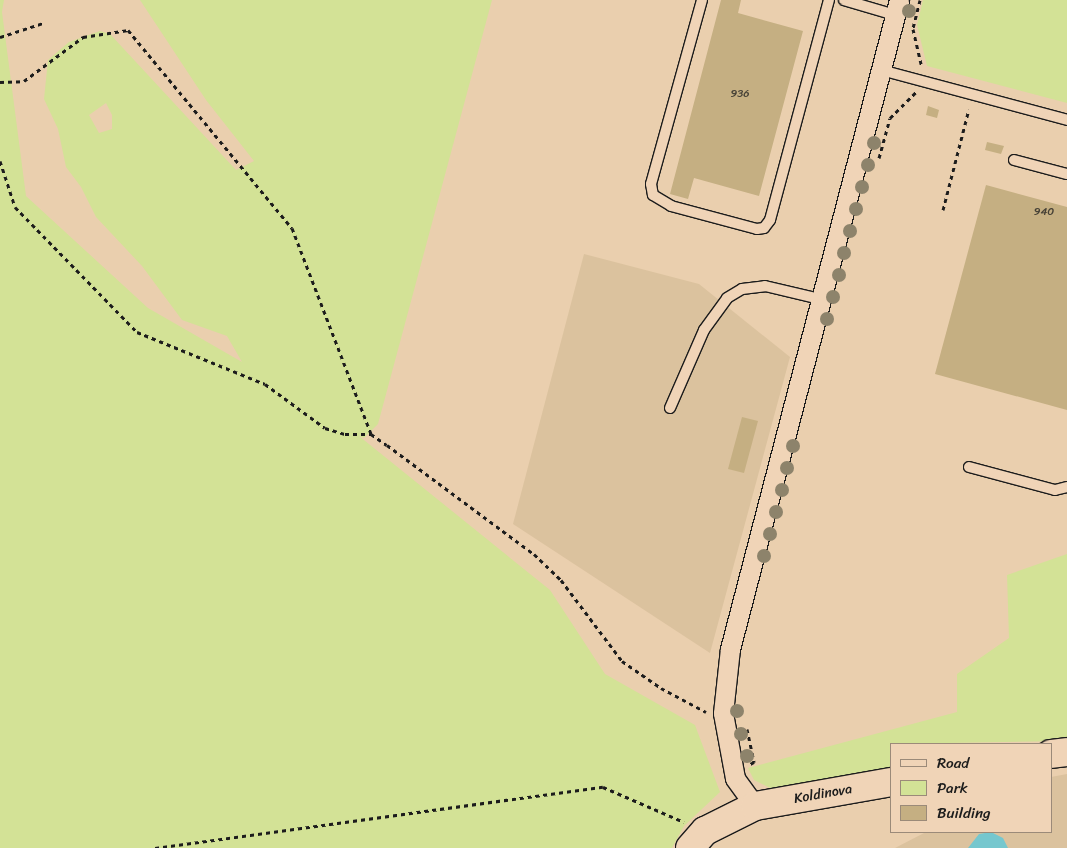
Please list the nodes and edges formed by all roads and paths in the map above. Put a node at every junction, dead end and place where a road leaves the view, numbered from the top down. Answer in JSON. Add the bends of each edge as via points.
{"nodes":[{"id":1,"x":702,"y":0,"type":"edge"},
{"id":2,"x":829,"y":0,"type":"edge"},
{"id":3,"x":844,"y":0,"type":"edge"},
{"id":4,"x":920,"y":0,"type":"edge"},
{"id":5,"x":897,"y":8,"type":"edge"},
{"id":6,"x":43,"y":23,"type":"dead end"},
{"id":7,"x":0,"y":37,"type":"edge"},
{"id":8,"x":881,"y":70,"type":"junction"},
{"id":9,"x":0,"y":82,"type":"edge"},
{"id":10,"x":919,"y":82,"type":"junction"},
{"id":11,"x":969,"y":109,"type":"dead end"},
{"id":12,"x":1067,"y":120,"type":"edge"},
{"id":13,"x":1014,"y":160,"type":"dead end"},
{"id":14,"x":0,"y":161,"type":"edge"},
{"id":15,"x":877,"y":166,"type":"dead end"},
{"id":16,"x":1067,"y":174,"type":"edge"},
{"id":17,"x":943,"y":210,"type":"dead end"},
{"id":18,"x":820,"y":299,"type":"junction"},
{"id":19,"x":670,"y":408,"type":"dead end"},
{"id":20,"x":371,"y":434,"type":"junction"},
{"id":21,"x":969,"y":467,"type":"dead end"},
{"id":22,"x":1067,"y":487,"type":"edge"},
{"id":23,"x":723,"y":713,"type":"junction"},
{"id":24,"x":745,"y":724,"type":"dead end"},
{"id":25,"x":1067,"y":752,"type":"edge"},
{"id":26,"x":1052,"y":754,"type":"edge"},
{"id":27,"x":735,"y":778,"type":"junction"},
{"id":28,"x":890,"y":782,"type":"edge"},
{"id":29,"x":756,"y":806,"type":"junction"},
{"id":30,"x":698,"y":840,"type":"edge"},
{"id":31,"x":155,"y":848,"type":"edge"}],
"edges":[{"from":1,"to":2,"type":"lane","via":[[652,184],[653,195],[671,206],[758,229],[764,228],[770,220]]},
{"from":3,"to":5,"type":"lane"},
{"from":4,"to":10,"type":"path","via":[[913,29],[923,68]]},
{"from":5,"to":8,"type":"street"},
{"from":6,"to":7,"type":"path"},
{"from":8,"to":10,"type":"lane"},
{"from":8,"to":18,"type":"street"},
{"from":9,"to":20,"type":"path","via":[[24,81],[83,37],[128,30],[292,228]]},
{"from":10,"to":12,"type":"lane"},
{"from":10,"to":15,"type":"path","via":[[915,95],[890,118]]},
{"from":11,"to":17,"type":"path"},
{"from":13,"to":16,"type":"lane"},
{"from":14,"to":20,"type":"path","via":[[15,207],[138,332],[265,384],[325,428],[345,434]]},
{"from":18,"to":19,"type":"lane","via":[[765,286],[742,289],[728,298],[704,330]]},
{"from":18,"to":23,"type":"street","via":[[730,649]]},
{"from":20,"to":23,"type":"path","via":[[534,554],[561,580],[622,661],[691,705]]},
{"from":21,"to":22,"type":"lane","via":[[1055,490]]},
{"from":23,"to":27,"type":"street"},
{"from":24,"to":27,"type":"path","via":[[754,762]]},
{"from":25,"to":26,"type":"main road"},
{"from":27,"to":29,"type":"street"},
{"from":28,"to":29,"type":"main road","name":"Koldinova"},
{"from":29,"to":30,"type":"main road","name":"Koldinova"},
{"from":30,"to":31,"type":"path","via":[[603,787]]}]}
